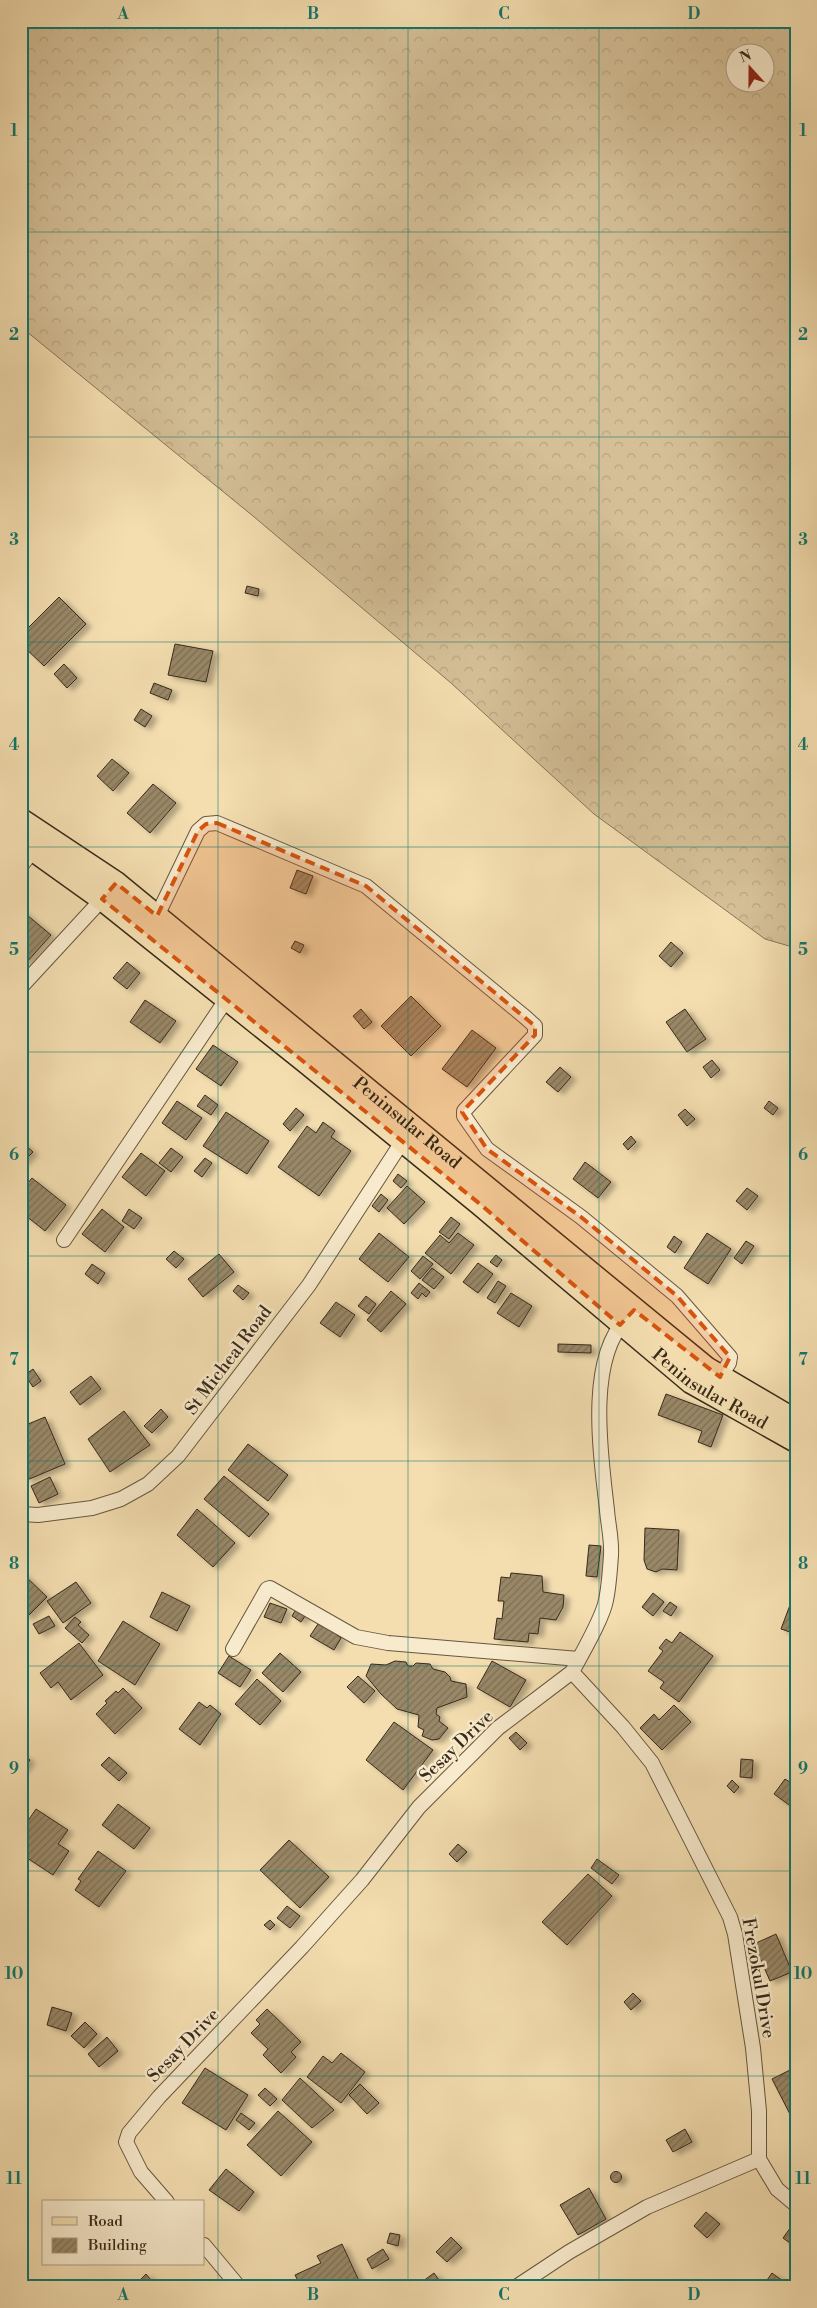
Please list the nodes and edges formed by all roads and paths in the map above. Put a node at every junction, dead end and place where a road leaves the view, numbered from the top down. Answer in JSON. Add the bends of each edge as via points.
{"nodes":[{"id":1,"x":21,"y":820,"type":"edge"},
{"id":2,"x":25,"y":852,"type":"edge"},
{"id":3,"x":109,"y":891,"type":"junction"},
{"id":4,"x":157,"y":916,"type":"junction"},
{"id":5,"x":21,"y":987,"type":"edge"},
{"id":6,"x":226,"y":1000,"type":"junction"},
{"id":7,"x":402,"y":1142,"type":"junction"},
{"id":8,"x":64,"y":1240,"type":"dead end"},
{"id":9,"x":627,"y":1318,"type":"junction"},
{"id":10,"x":720,"y":1377,"type":"junction"},
{"id":11,"x":796,"y":1421,"type":"edge"},
{"id":12,"x":796,"y":1441,"type":"edge"},
{"id":13,"x":21,"y":1514,"type":"edge"},
{"id":14,"x":233,"y":1649,"type":"dead end"},
{"id":15,"x":579,"y":1658,"type":"junction"},
{"id":16,"x":572,"y":1672,"type":"junction"},
{"id":17,"x":759,"y":2159,"type":"junction"},
{"id":18,"x":165,"y":2200,"type":"edge"},
{"id":19,"x":796,"y":2205,"type":"edge"},
{"id":20,"x":205,"y":2246,"type":"edge"},
{"id":21,"x":239,"y":2287,"type":"edge"},
{"id":22,"x":516,"y":2287,"type":"edge"}],
"edges":[{"from":1,"to":3,"type":"main road","name":"Peninsular Road"},
{"from":2,"to":3,"type":"main road","name":"Peninsular Road"},
{"from":3,"to":4,"type":"main road","name":"Peninsular Road"},
{"from":3,"to":5,"type":"street"},
{"from":3,"to":6,"type":"main road","name":"Peninsular Road"},
{"from":4,"to":9,"type":"main road","name":"Peninsular Road","via":[[323,1051]]},
{"from":4,"to":10,"type":"street","via":[[198,831],[206,824],[217,823],[366,886],[526,1017],[535,1026],[535,1035],[464,1111],[466,1120],[487,1149],[581,1217],[676,1296],[730,1357]]},
{"from":6,"to":7,"type":"main road","name":"Peninsular Road"},
{"from":6,"to":8,"type":"street"},
{"from":7,"to":9,"type":"main road","name":"Peninsular Road"},
{"from":7,"to":13,"type":"street","name":"St Micheal Road","via":[[309,1285],[178,1456],[148,1484],[121,1499],[92,1508]]},
{"from":9,"to":10,"type":"main road","name":"Peninsular Road"},
{"from":9,"to":12,"type":"main road","name":"Peninsular Road","via":[[691,1382]]},
{"from":9,"to":15,"type":"street","name":"Sesay Drive","via":[[603,1362],[599,1403],[611,1553],[606,1602]]},
{"from":10,"to":11,"type":"main road","name":"Peninsular Road"},
{"from":14,"to":15,"type":"street","via":[[267,1588],[270,1588],[356,1637],[388,1643]]},
{"from":15,"to":16,"type":"street","name":"Sesay Drive"},
{"from":16,"to":17,"type":"street","name":"Frezokul Drive","via":[[652,1763],[730,1917],[760,2111]]},
{"from":16,"to":18,"type":"street","name":"Sesay Drive","via":[[498,1728],[420,1807],[344,1900],[129,2133],[126,2142],[141,2172]]},
{"from":17,"to":19,"type":"street","via":[[777,2189]]},
{"from":17,"to":22,"type":"street","via":[[647,2207]]},
{"from":20,"to":21,"type":"street"}]}
